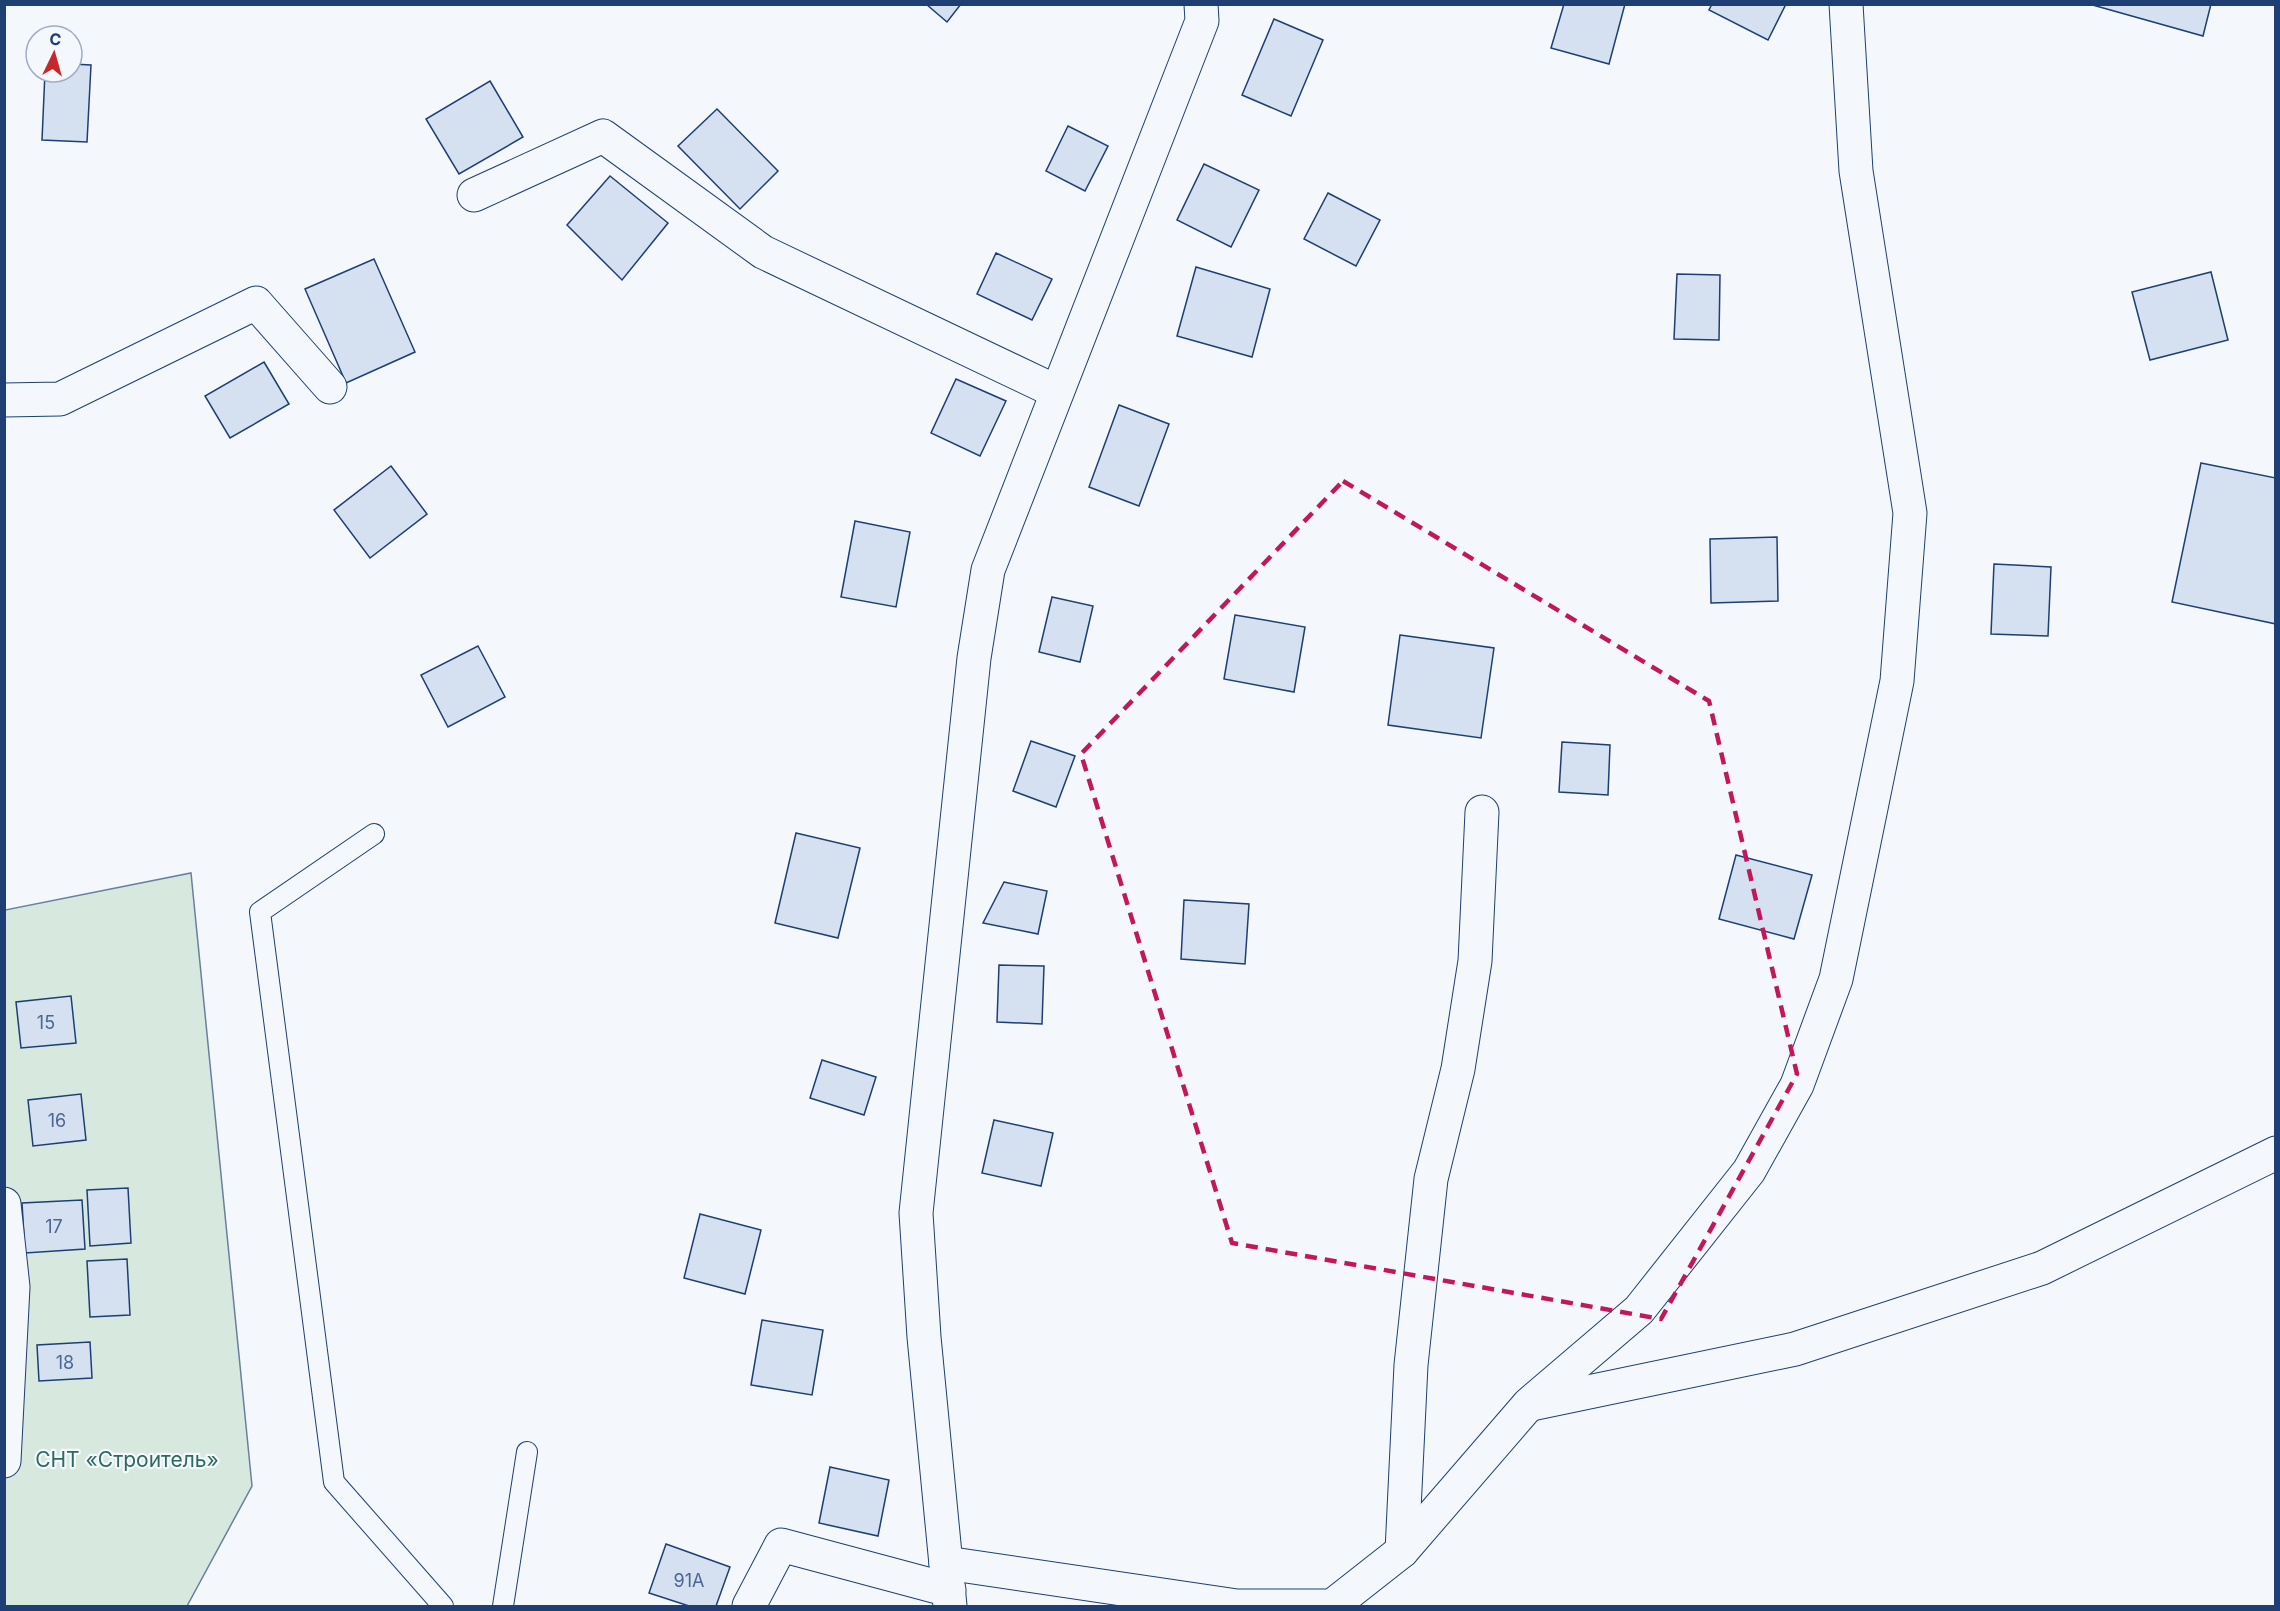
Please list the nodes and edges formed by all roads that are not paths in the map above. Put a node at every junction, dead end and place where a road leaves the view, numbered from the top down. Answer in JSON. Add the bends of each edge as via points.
{"nodes":[{"id":1,"x":1202,"y":4,"type":"edge"},
{"id":2,"x":1846,"y":4,"type":"edge"},
{"id":3,"x":474,"y":195,"type":"dead end"},
{"id":4,"x":330,"y":387,"type":"dead end"},
{"id":5,"x":1057,"y":392,"type":"junction"},
{"id":6,"x":4,"y":400,"type":"edge"},
{"id":7,"x":1482,"y":812,"type":"dead end"},
{"id":8,"x":374,"y":834,"type":"dead end"},
{"id":9,"x":2276,"y":1153,"type":"edge"},
{"id":10,"x":4,"y":1204,"type":"edge"},
{"id":11,"x":9,"y":1287,"type":"edge"},
{"id":12,"x":1529,"y":1404,"type":"junction"},
{"id":13,"x":527,"y":1452,"type":"dead end"},
{"id":14,"x":4,"y":1461,"type":"edge"},
{"id":15,"x":1402,"y":1551,"type":"junction"},
{"id":16,"x":948,"y":1586,"type":"edge"},
{"id":17,"x":443,"y":1606,"type":"edge"},
{"id":18,"x":503,"y":1606,"type":"edge"},
{"id":19,"x":749,"y":1606,"type":"edge"}],
"edges":[{"from":1,"to":5,"type":"street","via":[[1202,21]]},
{"from":2,"to":12,"type":"street","via":[[1856,171],[1910,513],[1897,681],[1836,979],[1797,1085],[1749,1171],[1639,1310]]},
{"from":3,"to":5,"type":"street","via":[[603,136],[763,252]]},
{"from":4,"to":6,"type":"street","via":[[256,303],[60,399]]},
{"from":5,"to":16,"type":"street","via":[[988,570],[974,658],[916,1213]]},
{"from":7,"to":15,"type":"street","via":[[1474,961],[1458,1069],[1431,1179],[1411,1365]]},
{"from":8,"to":17,"type":"lane","via":[[260,912],[334,1482]]},
{"from":9,"to":12,"type":"street","via":[[2042,1268],[1795,1349]]},
{"from":10,"to":11,"type":"street"},
{"from":11,"to":14,"type":"street"},
{"from":12,"to":15,"type":"street"},
{"from":13,"to":18,"type":"lane"},
{"from":15,"to":16,"type":"street","via":[[1332,1606],[1237,1606]]},
{"from":16,"to":19,"type":"street","via":[[781,1545]]}]}
